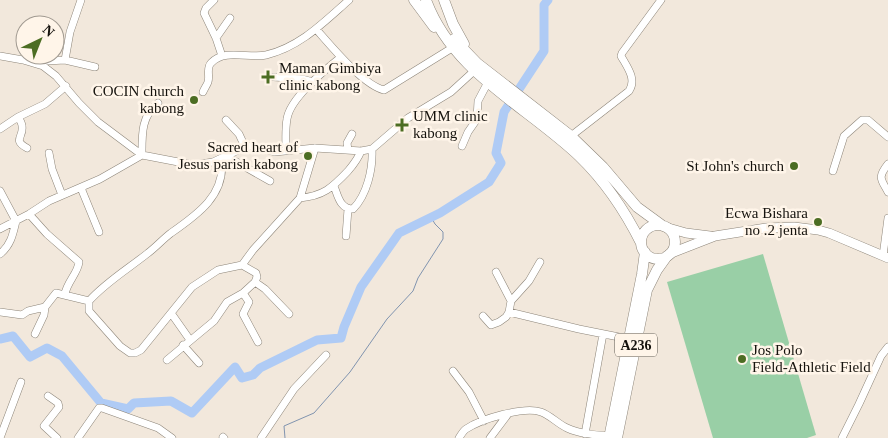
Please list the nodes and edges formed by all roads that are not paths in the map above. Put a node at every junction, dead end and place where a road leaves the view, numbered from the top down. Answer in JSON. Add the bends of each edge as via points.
{"nodes":[{"id":1,"x":81,"y":0,"type":"edge"},
{"id":2,"x":214,"y":0,"type":"edge"},
{"id":3,"x":349,"y":0,"type":"edge"},
{"id":4,"x":408,"y":0,"type":"edge"},
{"id":5,"x":414,"y":0,"type":"edge"},
{"id":6,"x":426,"y":0,"type":"edge"},
{"id":7,"x":432,"y":0,"type":"edge"},
{"id":8,"x":444,"y":0,"type":"edge"},
{"id":9,"x":661,"y":0,"type":"edge"},
{"id":10,"x":230,"y":18,"type":"dead end"},
{"id":11,"x":427,"y":20,"type":"junction"},
{"id":12,"x":316,"y":29,"type":"junction"},
{"id":13,"x":443,"y":34,"type":"junction"},
{"id":14,"x":216,"y":38,"type":"junction"},
{"id":15,"x":452,"y":48,"type":"junction"},
{"id":16,"x":0,"y":56,"type":"edge"},
{"id":17,"x":222,"y":56,"type":"junction"},
{"id":18,"x":340,"y":57,"type":"junction"},
{"id":19,"x":15,"y":59,"type":"edge"},
{"id":20,"x":65,"y":60,"type":"joint"},
{"id":21,"x":49,"y":65,"type":"edge"},
{"id":22,"x":95,"y":67,"type":"dead end"},
{"id":23,"x":485,"y":70,"type":"junction"},
{"id":24,"x":474,"y":71,"type":"junction"},
{"id":25,"x":274,"y":78,"type":"dead end"},
{"id":26,"x":313,"y":82,"type":"junction"},
{"id":27,"x":488,"y":82,"type":"junction"},
{"id":28,"x":66,"y":86,"type":"junction"},
{"id":29,"x":505,"y":91,"type":"junction"},
{"id":30,"x":203,"y":92,"type":"dead end"},
{"id":31,"x":158,"y":102,"type":"dead end"},
{"id":32,"x":520,"y":102,"type":"junction"},
{"id":33,"x":18,"y":117,"type":"junction"},
{"id":34,"x":226,"y":120,"type":"dead end"},
{"id":35,"x":0,"y":129,"type":"edge"},
{"id":36,"x":352,"y":134,"type":"dead end"},
{"id":37,"x":571,"y":136,"type":"junction"},
{"id":38,"x":888,"y":137,"type":"edge"},
{"id":39,"x":462,"y":146,"type":"dead end"},
{"id":40,"x":245,"y":147,"type":"junction"},
{"id":41,"x":27,"y":148,"type":"dead end"},
{"id":42,"x":315,"y":148,"type":"junction"},
{"id":43,"x":372,"y":149,"type":"junction"},
{"id":44,"x":348,"y":150,"type":"junction"},
{"id":45,"x":286,"y":151,"type":"junction"},
{"id":46,"x":362,"y":151,"type":"junction"},
{"id":47,"x":49,"y":153,"type":"dead end"},
{"id":48,"x":142,"y":155,"type":"junction"},
{"id":49,"x":224,"y":158,"type":"junction"},
{"id":50,"x":888,"y":164,"type":"edge"},
{"id":51,"x":833,"y":171,"type":"dead end"},
{"id":52,"x":270,"y":181,"type":"dead end"},
{"id":53,"x":334,"y":186,"type":"junction"},
{"id":54,"x":81,"y":188,"type":"junction"},
{"id":55,"x":0,"y":191,"type":"edge"},
{"id":56,"x":888,"y":192,"type":"edge"},
{"id":57,"x":62,"y":195,"type":"junction"},
{"id":58,"x":300,"y":198,"type":"junction"},
{"id":59,"x":348,"y":209,"type":"junction"},
{"id":60,"x":30,"y":214,"type":"junction"},
{"id":61,"x":888,"y":218,"type":"edge"},
{"id":62,"x":16,"y":220,"type":"junction"},
{"id":63,"x":664,"y":227,"type":"junction"},
{"id":64,"x":0,"y":229,"type":"edge"},
{"id":65,"x":99,"y":232,"type":"dead end"},
{"id":66,"x":346,"y":236,"type":"dead end"},
{"id":67,"x":715,"y":236,"type":"junction"},
{"id":68,"x":643,"y":247,"type":"junction"},
{"id":69,"x":0,"y":254,"type":"edge"},
{"id":70,"x":668,"y":255,"type":"junction"},
{"id":71,"x":885,"y":257,"type":"edge"},
{"id":72,"x":540,"y":262,"type":"dead end"},
{"id":73,"x":242,"y":265,"type":"junction"},
{"id":74,"x":496,"y":272,"type":"dead end"},
{"id":75,"x":256,"y":278,"type":"junction"},
{"id":76,"x":243,"y":293,"type":"junction"},
{"id":77,"x":65,"y":294,"type":"junction"},
{"id":78,"x":89,"y":301,"type":"junction"},
{"id":79,"x":511,"y":302,"type":"junction"},
{"id":80,"x":45,"y":307,"type":"junction"},
{"id":81,"x":0,"y":312,"type":"edge"},
{"id":82,"x":510,"y":312,"type":"junction"},
{"id":83,"x":171,"y":313,"type":"junction"},
{"id":84,"x":289,"y":314,"type":"dead end"},
{"id":85,"x":483,"y":316,"type":"dead end"},
{"id":86,"x":35,"y":334,"type":"dead end"},
{"id":87,"x":603,"y":334,"type":"junction"},
{"id":88,"x":629,"y":339,"type":"junction"},
{"id":89,"x":190,"y":340,"type":"junction"},
{"id":90,"x":258,"y":342,"type":"dead end"},
{"id":91,"x":183,"y":345,"type":"junction"},
{"id":92,"x":888,"y":347,"type":"edge"},
{"id":93,"x":326,"y":355,"type":"dead end"},
{"id":94,"x":167,"y":360,"type":"dead end"},
{"id":95,"x":198,"y":363,"type":"dead end"},
{"id":96,"x":453,"y":371,"type":"dead end"},
{"id":97,"x":21,"y":382,"type":"dead end"},
{"id":98,"x":48,"y":396,"type":"dead end"},
{"id":99,"x":510,"y":412,"type":"junction"},
{"id":100,"x":484,"y":421,"type":"junction"},
{"id":101,"x":585,"y":434,"type":"junction"},
{"id":102,"x":612,"y":437,"type":"edge"},
{"id":103,"x":0,"y":438,"type":"edge"},
{"id":104,"x":56,"y":438,"type":"edge"},
{"id":105,"x":78,"y":438,"type":"edge"},
{"id":106,"x":172,"y":438,"type":"edge"},
{"id":107,"x":261,"y":438,"type":"edge"},
{"id":108,"x":459,"y":438,"type":"edge"},
{"id":109,"x":490,"y":438,"type":"edge"},
{"id":110,"x":842,"y":438,"type":"edge"}],
"edges":[{"from":1,"to":20,"type":"street"},
{"from":2,"to":14,"type":"street","via":[[204,13]]},
{"from":3,"to":12,"type":"street"},
{"from":4,"to":11,"type":"street"},
{"from":5,"to":11,"type":"highway"},
{"from":6,"to":13,"type":"highway"},
{"from":7,"to":23,"type":"highway","via":[[452,36]]},
{"from":8,"to":23,"type":"highway","via":[[458,34]]},
{"from":9,"to":37,"type":"street","via":[[622,53],[632,78],[632,88]]},
{"from":10,"to":14,"type":"street"},
{"from":11,"to":13,"type":"highway"},
{"from":12,"to":17,"type":"street","via":[[302,40],[266,55]]},
{"from":12,"to":18,"type":"street"},
{"from":13,"to":15,"type":"highway"},
{"from":14,"to":17,"type":"street"},
{"from":15,"to":18,"type":"street","via":[[384,90],[378,89]]},
{"from":15,"to":24,"type":"highway"},
{"from":16,"to":19,"type":"street"},
{"from":17,"to":30,"type":"street","via":[[210,64],[209,81]]},
{"from":18,"to":26,"type":"street"},
{"from":20,"to":22,"type":"street"},
{"from":21,"to":28,"type":"street"},
{"from":23,"to":29,"type":"highway"},
{"from":24,"to":27,"type":"highway"},
{"from":24,"to":43,"type":"street","via":[[451,92],[408,118]]},
{"from":25,"to":26,"type":"street"},
{"from":26,"to":45,"type":"street","via":[[290,110]]},
{"from":27,"to":29,"type":"highway"},
{"from":27,"to":39,"type":"street","via":[[478,101],[477,119]]},
{"from":28,"to":33,"type":"street","via":[[45,104]]},
{"from":28,"to":48,"type":"street","via":[[98,122]]},
{"from":29,"to":32,"type":"highway"},
{"from":31,"to":48,"type":"street","via":[[148,111]]},
{"from":32,"to":37,"type":"highway"},
{"from":32,"to":68,"type":"highway","via":[[600,178],[618,202]]},
{"from":33,"to":35,"type":"street"},
{"from":33,"to":41,"type":"street","via":[[22,126],[20,145]]},
{"from":34,"to":40,"type":"street"},
{"from":36,"to":44,"type":"street"},
{"from":37,"to":63,"type":"highway","via":[[603,166],[637,207]]},
{"from":38,"to":51,"type":"street","via":[[868,120],[862,120],[844,136]]},
{"from":40,"to":45,"type":"street"},
{"from":40,"to":49,"type":"street"},
{"from":42,"to":44,"type":"street"},
{"from":42,"to":45,"type":"street"},
{"from":42,"to":58,"type":"street"},
{"from":43,"to":46,"type":"street"},
{"from":43,"to":59,"type":"street","via":[[371,168],[361,201],[353,210]]},
{"from":44,"to":46,"type":"street"},
{"from":46,"to":53,"type":"street"},
{"from":47,"to":57,"type":"street"},
{"from":48,"to":49,"type":"street","via":[[194,165]]},
{"from":48,"to":54,"type":"street"},
{"from":49,"to":52,"type":"street"},
{"from":49,"to":78,"type":"street","via":[[222,177],[200,212]]},
{"from":50,"to":56,"type":"street","via":[[881,179]]},
{"from":53,"to":58,"type":"street","via":[[315,196]]},
{"from":53,"to":59,"type":"street","via":[[340,202]]},
{"from":54,"to":57,"type":"street"},
{"from":54,"to":65,"type":"street"},
{"from":55,"to":62,"type":"street"},
{"from":57,"to":60,"type":"street"},
{"from":58,"to":73,"type":"street"},
{"from":59,"to":66,"type":"street"},
{"from":60,"to":62,"type":"street"},
{"from":60,"to":77,"type":"street","via":[[79,262]]},
{"from":61,"to":71,"type":"street"},
{"from":62,"to":64,"type":"street"},
{"from":62,"to":69,"type":"street","via":[[12,239]]},
{"from":63,"to":67,"type":"main road"},
{"from":63,"to":68,"type":"highway","via":[[646,230],[642,236]]},
{"from":63,"to":70,"type":"highway","via":[[674,238]]},
{"from":67,"to":70,"type":"main road"},
{"from":67,"to":71,"type":"main road","via":[[766,228],[806,228],[842,238]]},
{"from":68,"to":70,"type":"highway","via":[[648,255],[658,259]]},
{"from":68,"to":88,"type":"highway","number":"A236","via":[[642,274]]},
{"from":70,"to":102,"type":"highway","number":"A236","via":[[656,270],[647,290]]},
{"from":72,"to":79,"type":"street"},
{"from":73,"to":75,"type":"street"},
{"from":73,"to":83,"type":"street","via":[[218,270],[204,278],[183,296]]},
{"from":74,"to":79,"type":"street"},
{"from":75,"to":76,"type":"street"},
{"from":75,"to":84,"type":"street"},
{"from":76,"to":89,"type":"street","via":[[227,302],[214,321]]},
{"from":76,"to":90,"type":"street","via":[[249,302],[243,314]]},
{"from":77,"to":78,"type":"street"},
{"from":77,"to":80,"type":"street","via":[[56,293]]},
{"from":78,"to":83,"type":"street","via":[[89,311],[130,353],[141,350]]},
{"from":79,"to":82,"type":"street"},
{"from":80,"to":81,"type":"street","via":[[22,315]]},
{"from":80,"to":86,"type":"street"},
{"from":82,"to":85,"type":"street","via":[[491,325]]},
{"from":82,"to":87,"type":"street"},
{"from":83,"to":89,"type":"street"},
{"from":87,"to":88,"type":"street"},
{"from":87,"to":101,"type":"street"},
{"from":88,"to":102,"type":"highway","number":"A236"},
{"from":89,"to":91,"type":"street"},
{"from":91,"to":94,"type":"street"},
{"from":91,"to":95,"type":"street"},
{"from":92,"to":110,"type":"street"},
{"from":93,"to":107,"type":"street","via":[[294,389]]},
{"from":96,"to":100,"type":"street","via":[[469,392]]},
{"from":97,"to":103,"type":"street"},
{"from":98,"to":104,"type":"street","via":[[59,407],[44,426]]},
{"from":99,"to":100,"type":"street"},
{"from":99,"to":101,"type":"street","via":[[542,412],[567,428]]},
{"from":99,"to":109,"type":"street"},
{"from":100,"to":108,"type":"street","via":[[465,430]]},
{"from":101,"to":102,"type":"street"},
{"from":105,"to":106,"type":"street","via":[[99,408],[153,426]]}]}
